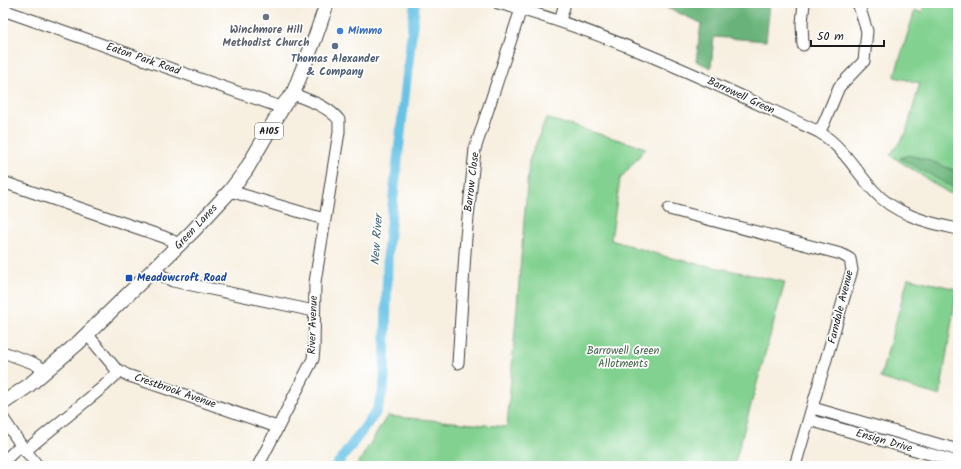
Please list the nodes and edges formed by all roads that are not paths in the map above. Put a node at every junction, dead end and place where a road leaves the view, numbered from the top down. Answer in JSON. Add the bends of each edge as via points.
{"nodes":[{"id":1,"x":327,"y":3,"type":"edge"},
{"id":2,"x":498,"y":3,"type":"edge"},
{"id":3,"x":565,"y":3,"type":"edge"},
{"id":4,"x":804,"y":3,"type":"edge"},
{"id":5,"x":858,"y":3,"type":"edge"},
{"id":6,"x":521,"y":9,"type":"junction"},
{"id":7,"x":3,"y":10,"type":"edge"},
{"id":8,"x":560,"y":21,"type":"junction"},
{"id":9,"x":803,"y":45,"type":"dead end"},
{"id":10,"x":293,"y":94,"type":"junction"},
{"id":11,"x":283,"y":108,"type":"junction"},
{"id":12,"x":819,"y":132,"type":"junction"},
{"id":13,"x":3,"y":182,"type":"edge"},
{"id":14,"x":230,"y":191,"type":"junction"},
{"id":15,"x":669,"y":209,"type":"dead end"},
{"id":16,"x":324,"y":219,"type":"junction"},
{"id":17,"x":958,"y":229,"type":"edge"},
{"id":18,"x":179,"y":245,"type":"junction"},
{"id":19,"x":154,"y":270,"type":"junction"},
{"id":20,"x":314,"y":311,"type":"junction"},
{"id":21,"x":87,"y":334,"type":"junction"},
{"id":22,"x":3,"y":352,"type":"edge"},
{"id":23,"x":458,"y":363,"type":"dead end"},
{"id":24,"x":46,"y":371,"type":"junction"},
{"id":25,"x":120,"y":371,"type":"junction"},
{"id":26,"x":3,"y":403,"type":"edge"},
{"id":27,"x":813,"y":408,"type":"junction"},
{"id":28,"x":3,"y":418,"type":"edge"},
{"id":29,"x":809,"y":420,"type":"junction"},
{"id":30,"x":277,"y":427,"type":"junction"},
{"id":31,"x":23,"y":448,"type":"junction"},
{"id":32,"x":958,"y":450,"type":"edge"},
{"id":33,"x":3,"y":462,"type":"edge"},
{"id":34,"x":958,"y":462,"type":"edge"},
{"id":35,"x":38,"y":466,"type":"edge"},
{"id":36,"x":258,"y":466,"type":"edge"},
{"id":37,"x":796,"y":466,"type":"edge"}],
"edges":[{"from":1,"to":10,"type":"main road","name":"Green Lanes","number":"A105"},
{"from":2,"to":6,"type":"street","name":"Barrowell Green"},
{"from":3,"to":8,"type":"street"},
{"from":4,"to":9,"type":"street"},
{"from":5,"to":12,"type":"street","via":[[867,31],[864,61],[839,87]]},
{"from":6,"to":8,"type":"street","name":"Barrowell Green"},
{"from":6,"to":23,"type":"street","name":"Barrow Close","via":[[475,149],[466,237]]},
{"from":7,"to":11,"type":"street","name":"Eaton Park Road"},
{"from":8,"to":12,"type":"street","name":"Barrowell Green","via":[[702,78]]},
{"from":10,"to":11,"type":"main road","name":"Green Lanes","number":"A105"},
{"from":10,"to":16,"type":"street","name":"River Avenue","via":[[326,109],[339,120]]},
{"from":11,"to":14,"type":"main road","name":"Green Lanes","number":"A105","via":[[246,170]]},
{"from":12,"to":17,"type":"street","name":"Barrowell Green","via":[[848,157],[881,198],[917,218]]},
{"from":13,"to":18,"type":"street","via":[[164,237]]},
{"from":14,"to":16,"type":"street"},
{"from":14,"to":18,"type":"main road","name":"Green Lanes","number":"A105"},
{"from":15,"to":27,"type":"street","name":"Farndale Avenue","via":[[841,254],[850,259],[852,270]]},
{"from":16,"to":20,"type":"street","name":"River Avenue","via":[[315,282]]},
{"from":18,"to":19,"type":"main road","name":"Green Lanes","number":"A105"},
{"from":19,"to":20,"type":"street","via":[[160,276],[173,281]]},
{"from":19,"to":21,"type":"main road","name":"Green Lanes","number":"A105"},
{"from":20,"to":30,"type":"street","name":"River Avenue","via":[[313,359]]},
{"from":21,"to":24,"type":"main road","name":"Green Lanes","number":"A105"},
{"from":21,"to":25,"type":"street","name":"Crestbrook Avenue","via":[[107,360]]},
{"from":22,"to":24,"type":"street","via":[[34,362]]},
{"from":24,"to":26,"type":"main road","name":"Green Lanes","number":"A105"},
{"from":25,"to":30,"type":"street","name":"Crestbrook Avenue"},
{"from":25,"to":31,"type":"street","via":[[103,388]]},
{"from":27,"to":29,"type":"street","name":"Farndale Avenue"},
{"from":27,"to":32,"type":"street","name":"Ensign Drive"},
{"from":28,"to":31,"type":"street"},
{"from":29,"to":34,"type":"street","name":"Ensign Drive"},
{"from":29,"to":37,"type":"street","name":"Farndale Avenue"},
{"from":30,"to":36,"type":"street","name":"River Avenue"},
{"from":31,"to":33,"type":"street"},
{"from":31,"to":35,"type":"street"}]}
